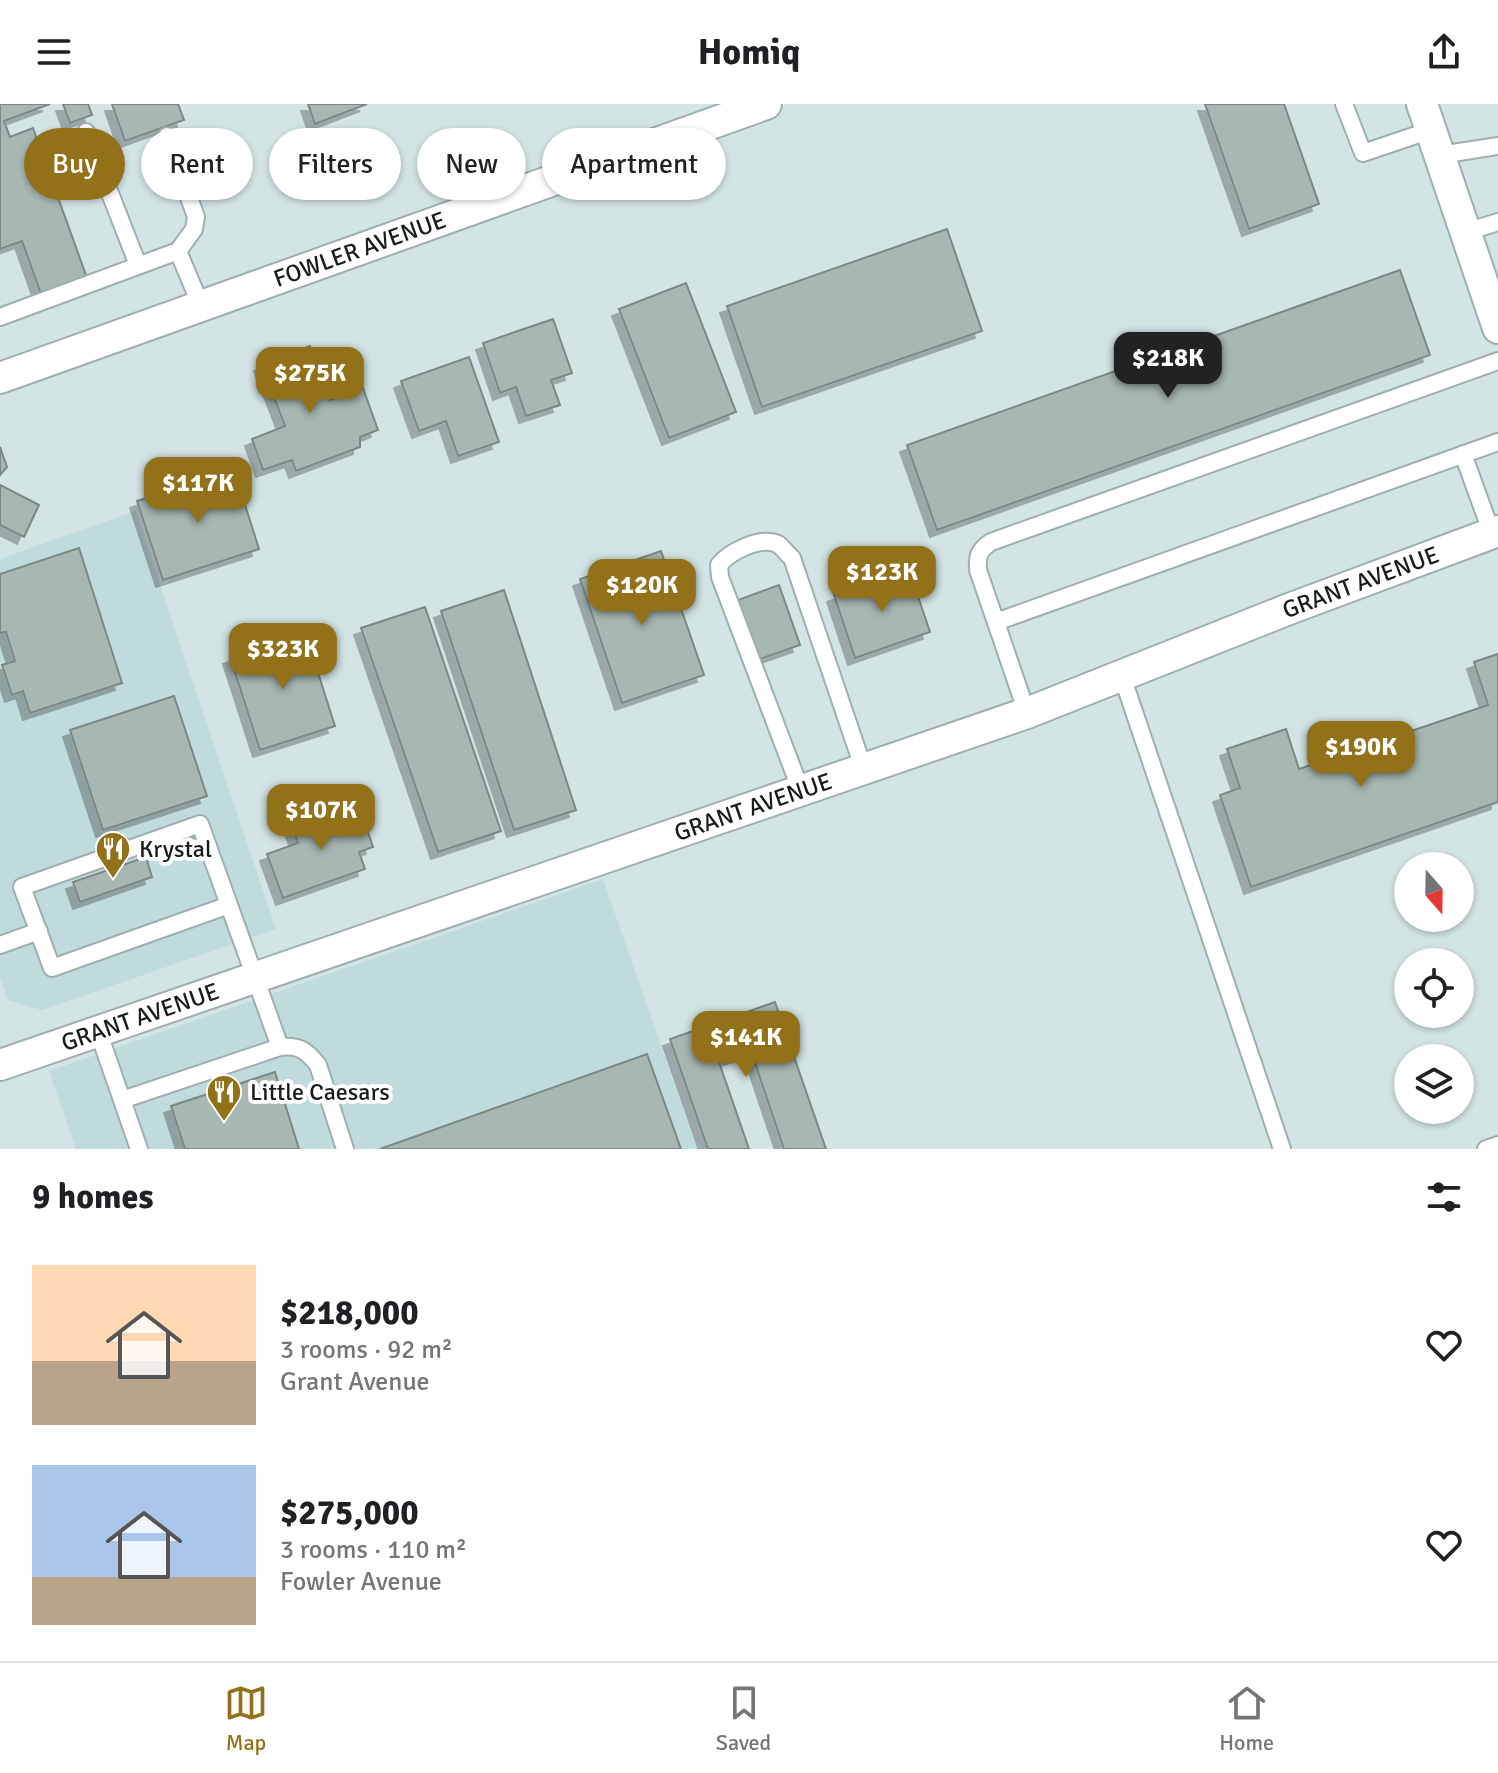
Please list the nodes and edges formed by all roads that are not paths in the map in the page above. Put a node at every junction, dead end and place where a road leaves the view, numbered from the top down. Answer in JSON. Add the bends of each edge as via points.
{"nodes":[{"id":1,"x":766,"y":104,"type":"edge"},
{"id":2,"x":1344,"y":104,"type":"edge"},
{"id":3,"x":1431,"y":130,"type":"edge"},
{"id":4,"x":1498,"y":146,"type":"edge"},
{"id":5,"x":113,"y":200,"type":"edge"},
{"id":6,"x":190,"y":200,"type":"edge"},
{"id":7,"x":1498,"y":222,"type":"edge"},
{"id":8,"x":1466,"y":232,"type":"junction"},
{"id":9,"x":178,"y":251,"type":"junction"},
{"id":10,"x":138,"y":265,"type":"junction"},
{"id":11,"x":201,"y":306,"type":"junction"},
{"id":12,"x":0,"y":317,"type":"edge"},
{"id":13,"x":1498,"y":328,"type":"edge"},
{"id":14,"x":1498,"y":361,"type":"edge"},
{"id":15,"x":0,"y":378,"type":"edge"},
{"id":16,"x":1498,"y":442,"type":"edge"},
{"id":17,"x":1463,"y":454,"type":"junction"},
{"id":18,"x":1495,"y":532,"type":"edge"},
{"id":19,"x":996,"y":622,"type":"junction"},
{"id":20,"x":1122,"y":676,"type":"junction"},
{"id":21,"x":1027,"y":713,"type":"junction"},
{"id":22,"x":864,"y":770,"type":"junction"},
{"id":23,"x":801,"y":791,"type":"junction"},
{"id":24,"x":209,"y":849,"type":"junction"},
{"id":25,"x":29,"y":904,"type":"junction"},
{"id":26,"x":229,"y":905,"type":"junction"},
{"id":27,"x":39,"y":931,"type":"junction"},
{"id":28,"x":0,"y":945,"type":"edge"},
{"id":29,"x":254,"y":978,"type":"junction"},
{"id":30,"x":98,"y":1031,"type":"junction"},
{"id":31,"x":280,"y":1047,"type":"junction"},
{"id":32,"x":0,"y":1065,"type":"edge"},
{"id":33,"x":122,"y":1100,"type":"junction"},
{"id":34,"x":1498,"y":1145,"type":"edge"},
{"id":35,"x":139,"y":1149,"type":"edge"},
{"id":36,"x":345,"y":1149,"type":"edge"},
{"id":37,"x":1282,"y":1149,"type":"edge"},
{"id":38,"x":1486,"y":1149,"type":"edge"}],
"edges":[{"from":1,"to":11,"type":"street","name":"FOWLER AVENUE"},
{"from":2,"to":3,"type":"lane","via":[[1363,153]]},
{"from":3,"to":4,"type":"lane"},
{"from":3,"to":8,"type":"street"},
{"from":5,"to":10,"type":"lane"},
{"from":6,"to":9,"type":"lane","via":[[194,229]]},
{"from":7,"to":8,"type":"lane"},
{"from":8,"to":13,"type":"street"},
{"from":9,"to":10,"type":"lane"},
{"from":9,"to":11,"type":"lane"},
{"from":10,"to":12,"type":"lane"},
{"from":11,"to":15,"type":"street","name":"FOWLER AVENUE"},
{"from":14,"to":19,"type":"lane","via":[[991,542],[977,558]]},
{"from":16,"to":17,"type":"lane"},
{"from":17,"to":18,"type":"lane"},
{"from":17,"to":19,"type":"lane"},
{"from":18,"to":20,"type":"street","name":"GRANT AVENUE"},
{"from":19,"to":21,"type":"lane"},
{"from":20,"to":21,"type":"street","name":"GRANT AVENUE"},
{"from":20,"to":37,"type":"lane"},
{"from":21,"to":22,"type":"street","name":"GRANT AVENUE"},
{"from":22,"to":23,"type":"street","name":"GRANT AVENUE"},
{"from":22,"to":23,"type":"lane","via":[[792,558],[778,544],[762,542],[729,553],[719,565],[720,577]]},
{"from":23,"to":29,"type":"street","name":"GRANT AVENUE"},
{"from":24,"to":25,"type":"lane","via":[[165,845],[45,886]]},
{"from":24,"to":25,"type":"lane","via":[[200,824],[22,887]]},
{"from":24,"to":26,"type":"lane"},
{"from":25,"to":27,"type":"lane"},
{"from":26,"to":27,"type":"lane","via":[[52,968]]},
{"from":26,"to":29,"type":"lane"},
{"from":27,"to":28,"type":"lane"},
{"from":29,"to":30,"type":"street","name":"GRANT AVENUE"},
{"from":29,"to":31,"type":"lane"},
{"from":30,"to":32,"type":"street","name":"GRANT AVENUE"},
{"from":30,"to":33,"type":"lane"},
{"from":31,"to":33,"type":"lane"},
{"from":31,"to":36,"type":"lane","via":[[297,1045],[318,1065]]},
{"from":33,"to":35,"type":"lane"},
{"from":34,"to":38,"type":"lane"}]}
